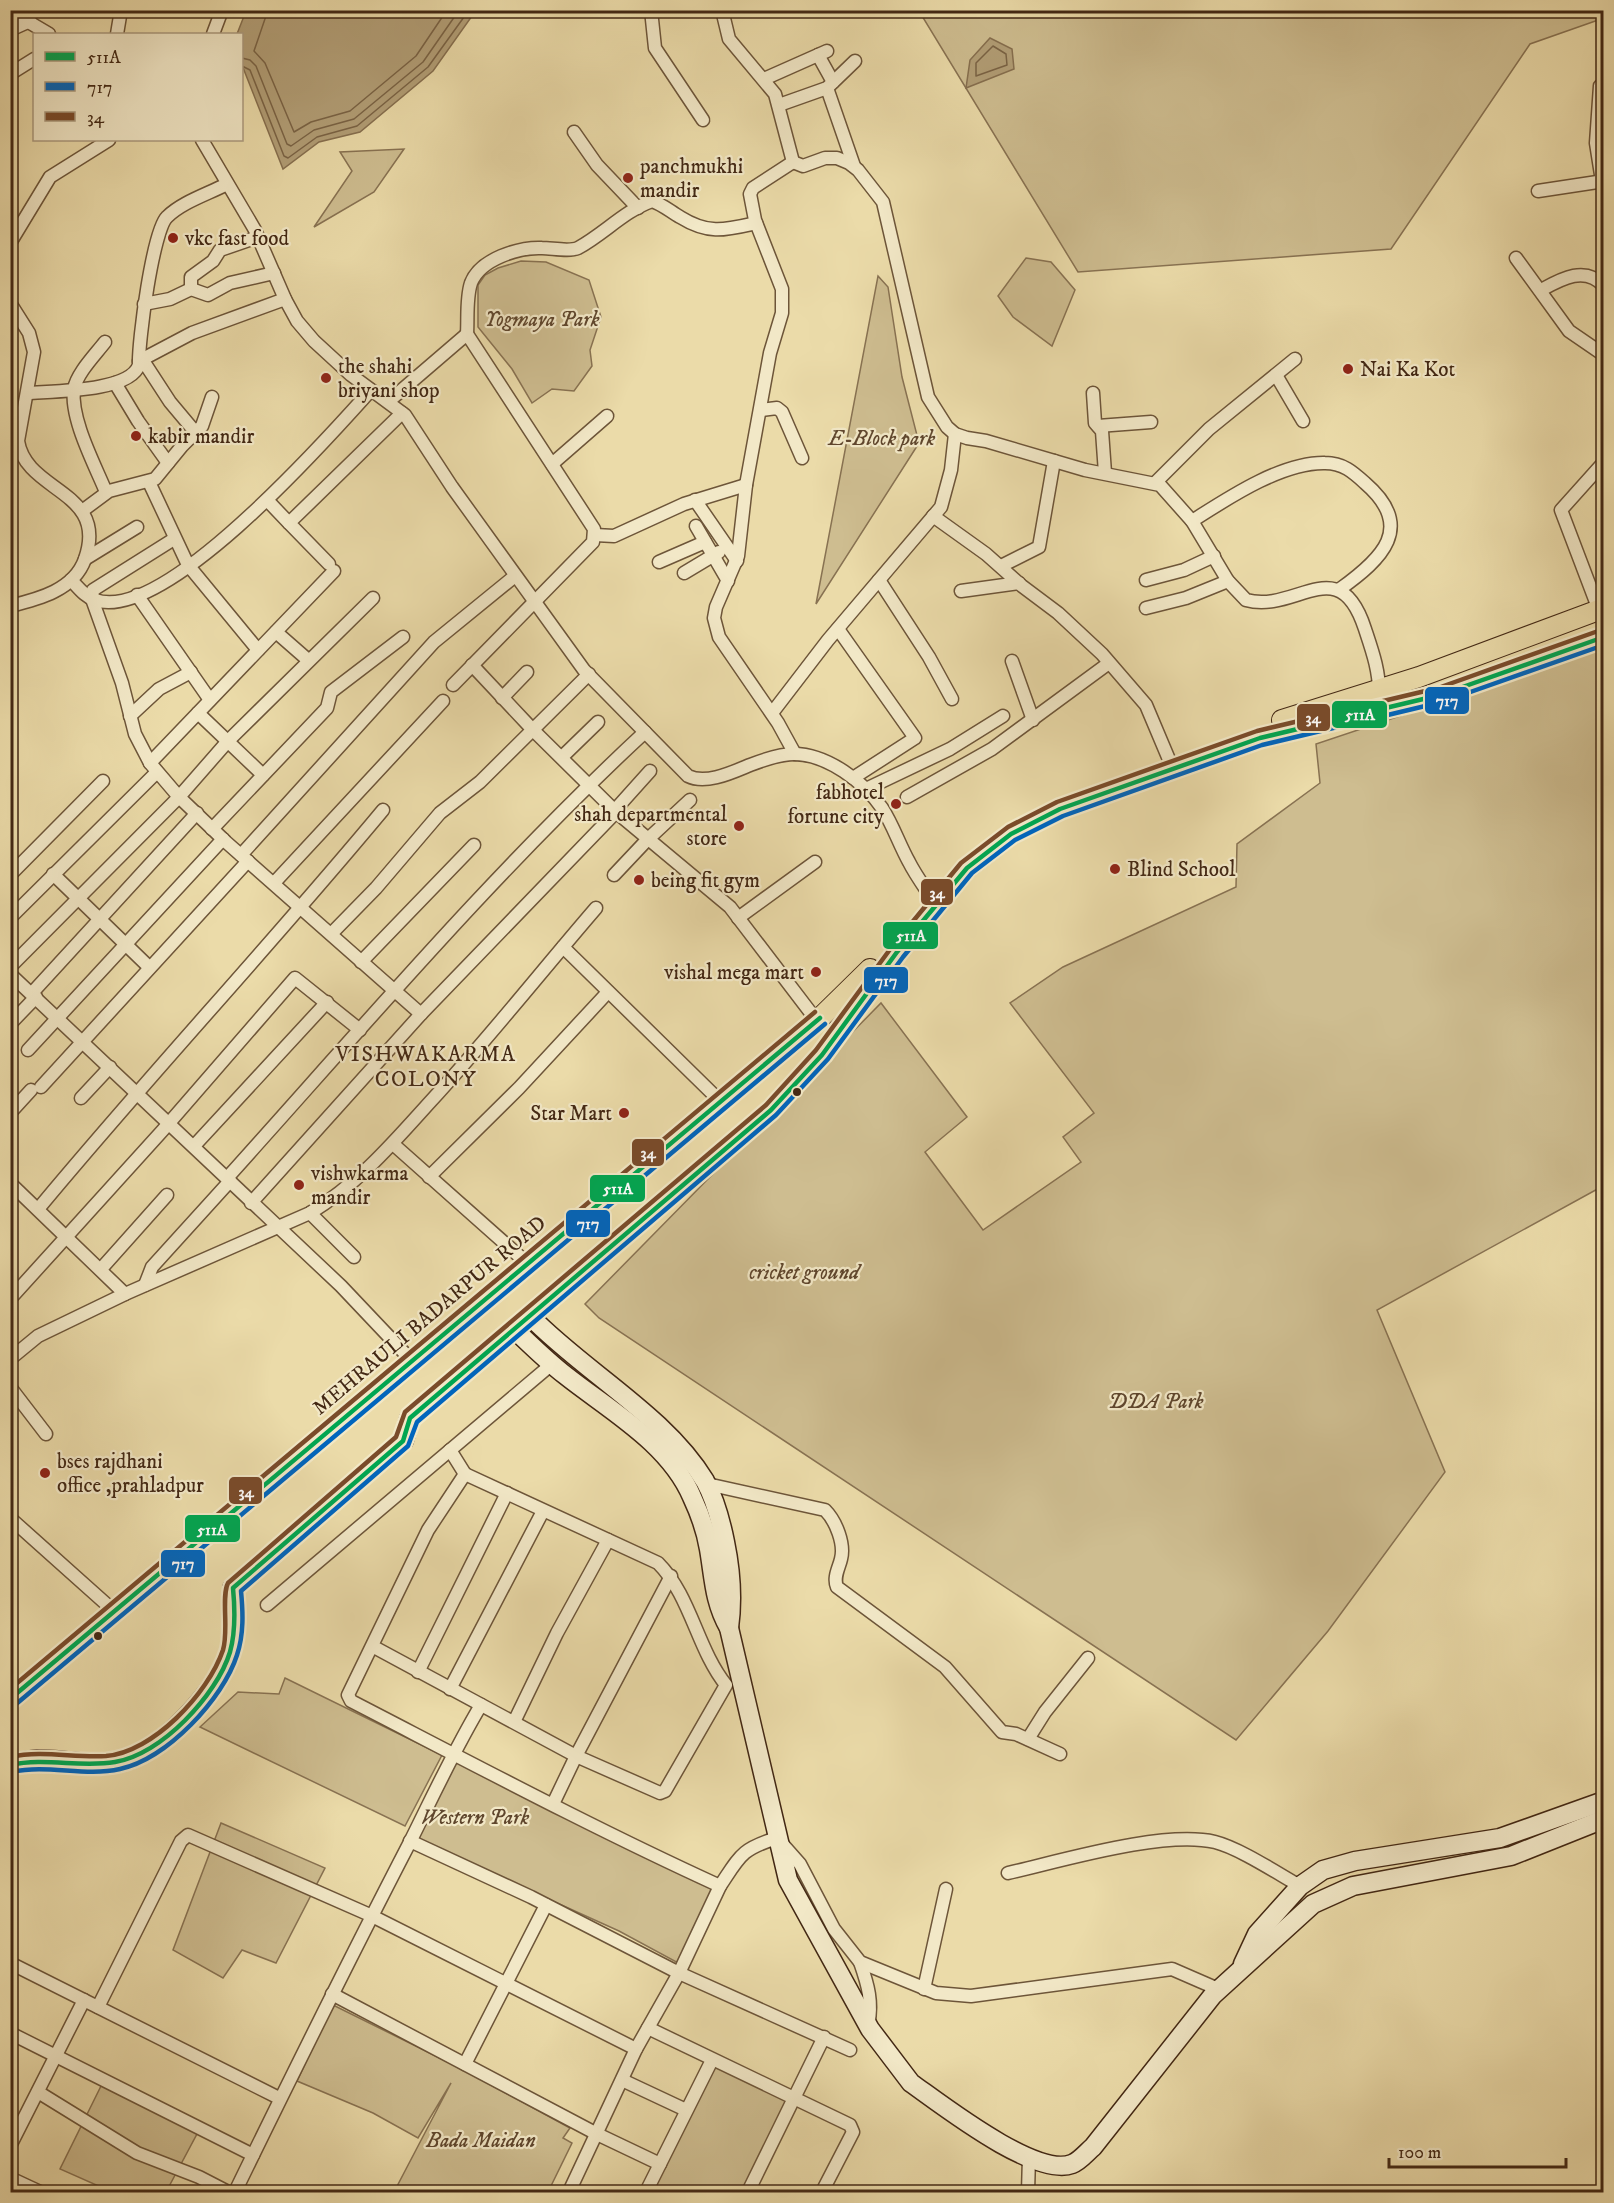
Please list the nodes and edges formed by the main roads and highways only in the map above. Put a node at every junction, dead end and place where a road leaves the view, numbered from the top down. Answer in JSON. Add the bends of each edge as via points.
{"nodes":[{"id":1,"x":1601,"y":609,"type":"edge"},
{"id":2,"x":1604,"y":637,"type":"edge"},
{"id":3,"x":1171,"y":764,"type":"junction"},
{"id":4,"x":847,"y":1006,"type":"junction"},
{"id":5,"x":10,"y":1699,"type":"edge"},
{"id":6,"x":10,"y":1765,"type":"edge"}],
"edges":[{"from":1,"to":3,"type":"main road","name":"MEHRAULI BADARPUR ROAD"},
{"from":2,"to":3,"type":"main road","name":"MEHRAULI BADARPUR ROAD","via":[[1440,695],[1260,738]]},
{"from":3,"to":4,"type":"main road","name":"MEHRAULI BADARPUR ROAD","via":[[1035,820],[988,849]]},
{"from":3,"to":4,"type":"main road","name":"MEHRAULI BADARPUR ROAD","via":[[1046,804],[978,843],[860,982]]},
{"from":4,"to":5,"type":"main road","name":"MEHRAULI BADARPUR ROAD","via":[[817,1021],[720,1101]]},
{"from":4,"to":6,"type":"main road","name":"MEHRAULI BADARPUR ROAD","via":[[822,1055],[771,1110],[410,1418],[403,1441],[233,1588],[235,1614],[230,1653],[207,1695],[172,1733],[130,1759],[96,1764],[36,1760]]}]}
